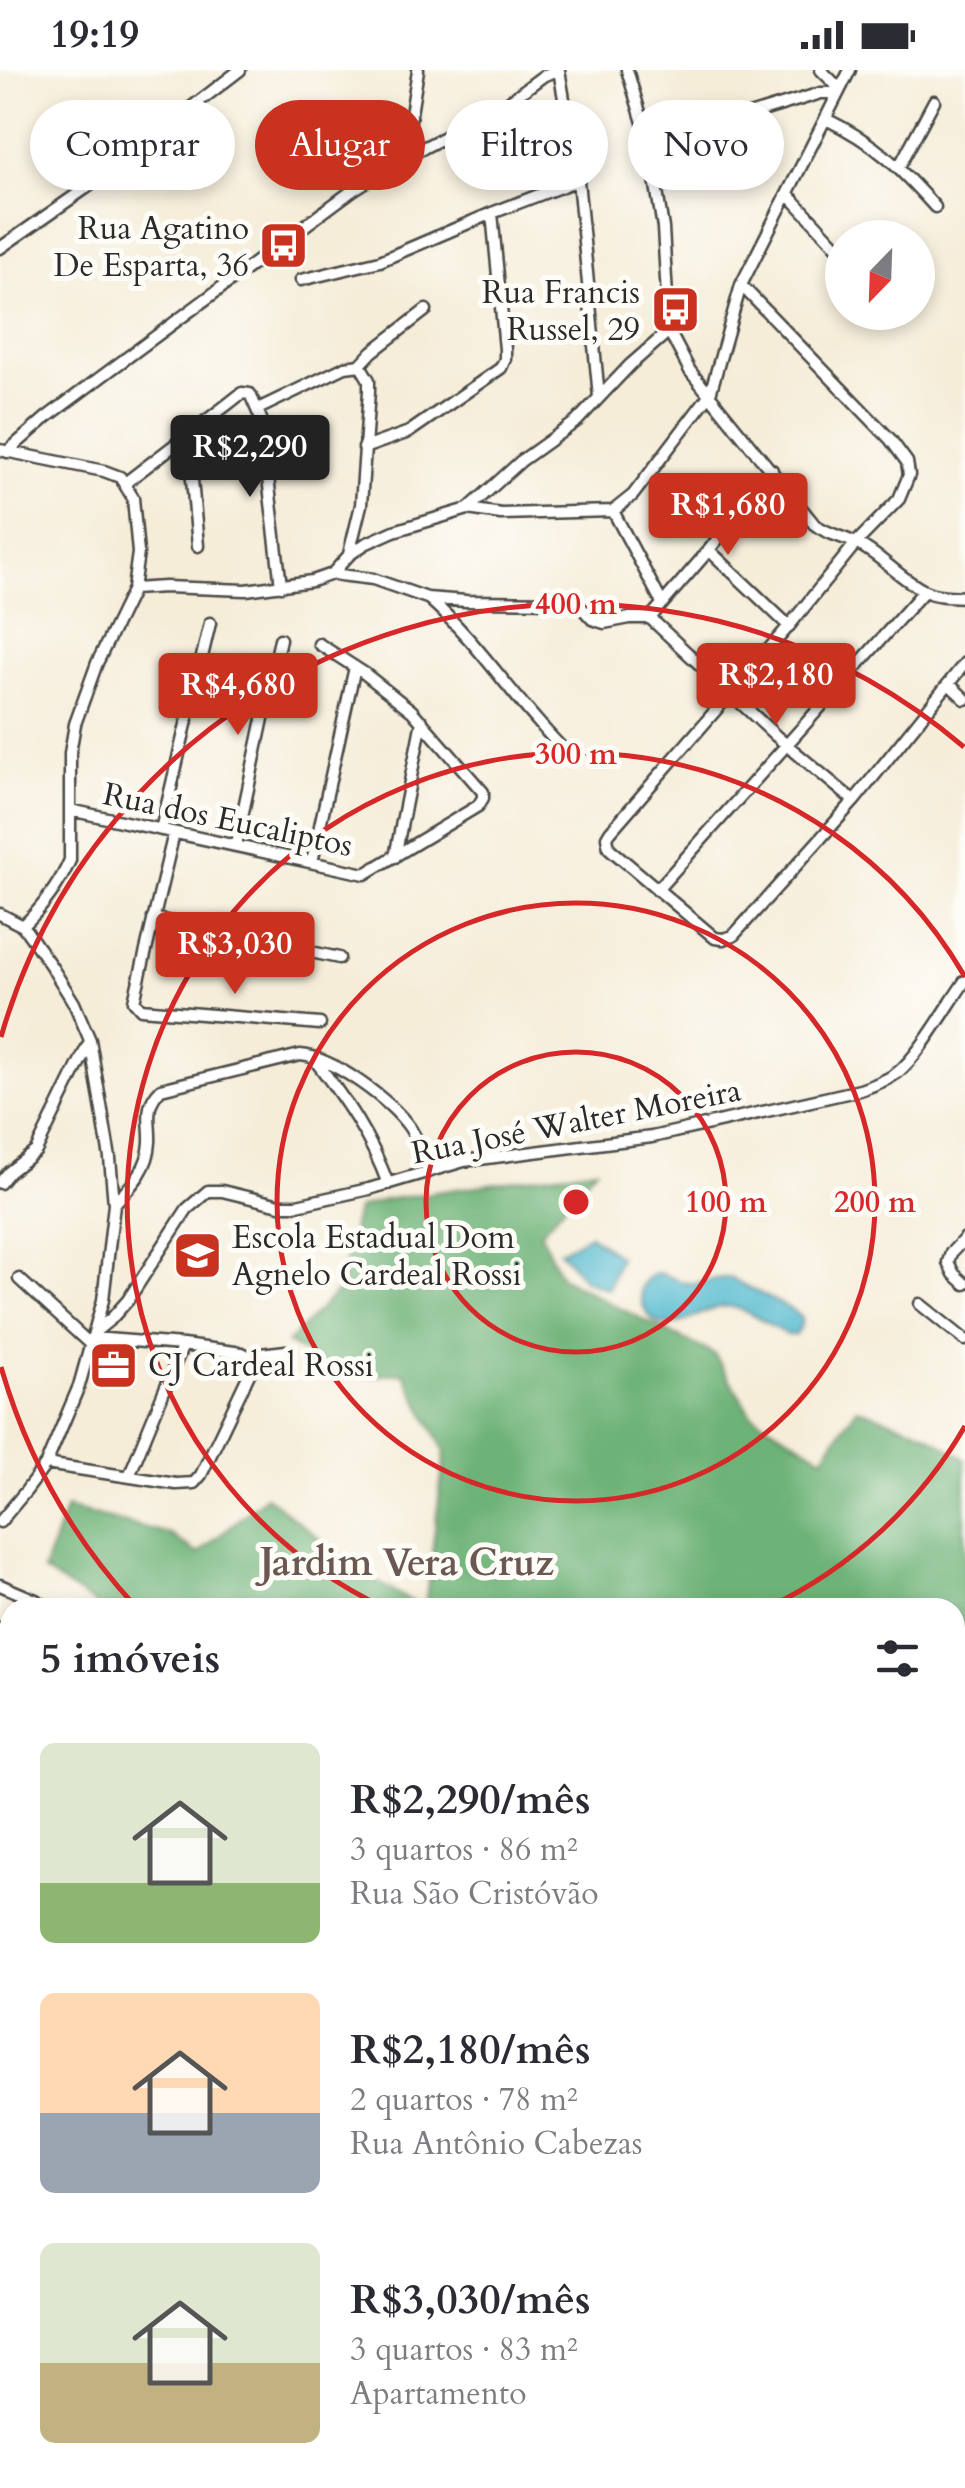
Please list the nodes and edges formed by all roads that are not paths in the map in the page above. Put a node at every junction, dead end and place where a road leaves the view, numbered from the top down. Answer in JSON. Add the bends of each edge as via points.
{"nodes":[{"id":1,"x":240,"y":70,"type":"edge"},
{"id":2,"x":418,"y":70,"type":"edge"},
{"id":3,"x":558,"y":70,"type":"edge"},
{"id":4,"x":627,"y":70,"type":"edge"},
{"id":5,"x":821,"y":70,"type":"edge"},
{"id":6,"x":850,"y":70,"type":"edge"},
{"id":7,"x":544,"y":73,"type":"edge"},
{"id":8,"x":839,"y":91,"type":"junction"},
{"id":9,"x":413,"y":100,"type":"edge"},
{"id":10,"x":563,"y":100,"type":"edge"},
{"id":11,"x":636,"y":100,"type":"edge"},
{"id":12,"x":934,"y":101,"type":"dead end"},
{"id":13,"x":784,"y":104,"type":"edge"},
{"id":14,"x":826,"y":119,"type":"junction"},
{"id":15,"x":425,"y":147,"type":"edge"},
{"id":16,"x":898,"y":167,"type":"junction"},
{"id":17,"x":353,"y":190,"type":"edge"},
{"id":18,"x":552,"y":190,"type":"edge"},
{"id":19,"x":579,"y":190,"type":"edge"},
{"id":20,"x":657,"y":190,"type":"edge"},
{"id":21,"x":788,"y":194,"type":"junction"},
{"id":22,"x":936,"y":207,"type":"dead end"},
{"id":23,"x":492,"y":213,"type":"junction"},
{"id":24,"x":825,"y":234,"type":"edge"},
{"id":25,"x":0,"y":248,"type":"edge"},
{"id":26,"x":300,"y":280,"type":"dead end"},
{"id":27,"x":741,"y":286,"type":"junction"},
{"id":28,"x":426,"y":310,"type":"dead end"},
{"id":29,"x":669,"y":331,"type":"junction"},
{"id":30,"x":360,"y":364,"type":"junction"},
{"id":31,"x":710,"y":394,"type":"junction"},
{"id":32,"x":599,"y":397,"type":"junction"},
{"id":33,"x":258,"y":409,"type":"junction"},
{"id":34,"x":188,"y":435,"type":"junction"},
{"id":35,"x":364,"y":448,"type":"junction"},
{"id":36,"x":4,"y":451,"type":"edge"},
{"id":37,"x":772,"y":470,"type":"junction"},
{"id":38,"x":125,"y":483,"type":"junction"},
{"id":39,"x":468,"y":509,"type":"junction"},
{"id":40,"x":613,"y":512,"type":"junction"},
{"id":41,"x":856,"y":543,"type":"junction"},
{"id":42,"x":198,"y":546,"type":"dead end"},
{"id":43,"x":710,"y":550,"type":"junction"},
{"id":44,"x":348,"y":555,"type":"junction"},
{"id":45,"x":332,"y":574,"type":"junction"},
{"id":46,"x":281,"y":586,"type":"junction"},
{"id":47,"x":133,"y":589,"type":"junction"},
{"id":48,"x":924,"y":591,"type":"junction"},
{"id":49,"x":965,"y":597,"type":"edge"},
{"id":50,"x":427,"y":598,"type":"junction"},
{"id":51,"x":662,"y":604,"type":"junction"},
{"id":52,"x":650,"y":618,"type":"junction"},
{"id":53,"x":210,"y":624,"type":"dead end"},
{"id":54,"x":789,"y":626,"type":"junction"},
{"id":55,"x":280,"y":639,"type":"dead end"},
{"id":56,"x":319,"y":644,"type":"dead end"},
{"id":57,"x":965,"y":663,"type":"edge"},
{"id":58,"x":355,"y":667,"type":"junction"},
{"id":59,"x":949,"y":684,"type":"junction"},
{"id":60,"x":732,"y":693,"type":"junction"},
{"id":61,"x":965,"y":699,"type":"edge"},
{"id":62,"x":422,"y":722,"type":"junction"},
{"id":63,"x":788,"y":745,"type":"junction"},
{"id":64,"x":568,"y":755,"type":"dead end"},
{"id":65,"x":854,"y":800,"type":"junction"},
{"id":66,"x":70,"y":810,"type":"junction"},
{"id":67,"x":168,"y":831,"type":"junction"},
{"id":68,"x":236,"y":846,"type":"junction"},
{"id":69,"x":395,"y":857,"type":"junction"},
{"id":70,"x":312,"y":862,"type":"junction"},
{"id":71,"x":657,"y":890,"type":"junction"},
{"id":72,"x":0,"y":914,"type":"edge"},
{"id":73,"x":152,"y":918,"type":"junction"},
{"id":74,"x":22,"y":926,"type":"junction"},
{"id":75,"x":339,"y":958,"type":"dead end"},
{"id":76,"x":965,"y":981,"type":"edge"},
{"id":77,"x":320,"y":1024,"type":"dead end"},
{"id":78,"x":90,"y":1040,"type":"junction"},
{"id":79,"x":312,"y":1056,"type":"junction"},
{"id":80,"x":428,"y":1172,"type":"junction"},
{"id":81,"x":0,"y":1183,"type":"edge"},
{"id":82,"x":388,"y":1184,"type":"junction"},
{"id":83,"x":114,"y":1204,"type":"junction"},
{"id":84,"x":965,"y":1238,"type":"edge"},
{"id":85,"x":19,"y":1279,"type":"dead end"},
{"id":86,"x":965,"y":1284,"type":"edge"},
{"id":87,"x":920,"y":1304,"type":"dead end"},
{"id":88,"x":94,"y":1338,"type":"junction"},
{"id":89,"x":965,"y":1340,"type":"edge"},
{"id":90,"x":183,"y":1345,"type":"junction"},
{"id":91,"x":286,"y":1352,"type":"dead end"},
{"id":92,"x":252,"y":1358,"type":"junction"},
{"id":93,"x":46,"y":1464,"type":"junction"},
{"id":94,"x":129,"y":1476,"type":"junction"},
{"id":95,"x":0,"y":1522,"type":"edge"},
{"id":96,"x":0,"y":1585,"type":"edge"},
{"id":97,"x":31,"y":1598,"type":"edge"}],
"edges":[{"from":1,"to":25,"type":"street"},
{"from":2,"to":9,"type":"street"},
{"from":3,"to":7,"type":"street"},
{"from":3,"to":10,"type":"street"},
{"from":4,"to":11,"type":"street"},
{"from":5,"to":8,"type":"street"},
{"from":6,"to":8,"type":"street"},
{"from":7,"to":15,"type":"street","via":[[500,108]]},
{"from":8,"to":13,"type":"street"},
{"from":8,"to":14,"type":"street"},
{"from":12,"to":16,"type":"street"},
{"from":14,"to":16,"type":"street"},
{"from":14,"to":21,"type":"street"},
{"from":16,"to":22,"type":"street"},
{"from":17,"to":36,"type":"street"},
{"from":18,"to":23,"type":"street"},
{"from":19,"to":32,"type":"street"},
{"from":20,"to":29,"type":"street"},
{"from":21,"to":24,"type":"street"},
{"from":21,"to":27,"type":"street"},
{"from":23,"to":26,"type":"street","via":[[380,261]]},
{"from":23,"to":35,"type":"street","via":[[505,348],[501,368],[409,432]]},
{"from":27,"to":31,"type":"street"},
{"from":27,"to":41,"type":"street","via":[[907,462],[900,499]]},
{"from":28,"to":30,"type":"street"},
{"from":29,"to":31,"type":"street"},
{"from":29,"to":32,"type":"street"},
{"from":30,"to":33,"type":"street"},
{"from":30,"to":35,"type":"street","via":[[370,384]]},
{"from":31,"to":37,"type":"street"},
{"from":31,"to":40,"type":"street"},
{"from":32,"to":39,"type":"street"},
{"from":33,"to":34,"type":"street","via":[[242,393]]},
{"from":33,"to":46,"type":"street"},
{"from":34,"to":38,"type":"street"},
{"from":34,"to":42,"type":"street"},
{"from":35,"to":44,"type":"street","via":[[361,505]]},
{"from":36,"to":38,"type":"street","via":[[114,474]]},
{"from":37,"to":41,"type":"street","via":[[814,524]]},
{"from":37,"to":43,"type":"street"},
{"from":38,"to":47,"type":"street","via":[[136,512]]},
{"from":39,"to":40,"type":"street"},
{"from":39,"to":44,"type":"street","via":[[394,531]]},
{"from":40,"to":51,"type":"street"},
{"from":41,"to":48,"type":"street"},
{"from":41,"to":54,"type":"street"},
{"from":43,"to":51,"type":"street"},
{"from":43,"to":54,"type":"street"},
{"from":44,"to":45,"type":"street"},
{"from":45,"to":46,"type":"street"},
{"from":45,"to":50,"type":"street","via":[[373,579]]},
{"from":46,"to":47,"type":"street"},
{"from":47,"to":66,"type":"street","via":[[75,724]]},
{"from":48,"to":49,"type":"street"},
{"from":48,"to":63,"type":"street"},
{"from":50,"to":52,"type":"street","via":[[565,602],[604,623]]},
{"from":50,"to":64,"type":"street"},
{"from":51,"to":52,"type":"street"},
{"from":52,"to":60,"type":"street"},
{"from":53,"to":67,"type":"street"},
{"from":54,"to":60,"type":"street"},
{"from":55,"to":68,"type":"street"},
{"from":56,"to":58,"type":"street","name":"Rua dos Eucaliptos"},
{"from":57,"to":59,"type":"street"},
{"from":58,"to":62,"type":"street","name":"Rua dos Eucaliptos"},
{"from":58,"to":70,"type":"street"},
{"from":59,"to":61,"type":"street"},
{"from":59,"to":65,"type":"street"},
{"from":60,"to":63,"type":"street"},
{"from":60,"to":71,"type":"street","via":[[607,837],[609,848]]},
{"from":62,"to":69,"type":"street"},
{"from":62,"to":69,"type":"street","name":"Rua dos Eucaliptos","via":[[484,798]]},
{"from":63,"to":65,"type":"street"},
{"from":63,"to":71,"type":"street"},
{"from":65,"to":71,"type":"street","via":[[732,936],[715,938]]},
{"from":66,"to":67,"type":"street","name":"Rua dos Eucaliptos"},
{"from":66,"to":74,"type":"street","via":[[70,860]]},
{"from":67,"to":68,"type":"street","name":"Rua dos Eucaliptos"},
{"from":67,"to":73,"type":"street"},
{"from":68,"to":70,"type":"street","name":"Rua dos Eucaliptos"},
{"from":69,"to":70,"type":"street","name":"Rua dos Eucaliptos","via":[[365,874]]},
{"from":72,"to":74,"type":"street"},
{"from":73,"to":75,"type":"street"},
{"from":73,"to":77,"type":"street","via":[[134,1001],[141,1009]]},
{"from":74,"to":78,"type":"street","via":[[74,1003]]},
{"from":76,"to":80,"type":"street","name":"Rua José Walter Moreira","via":[[910,1060],[879,1084],[652,1136],[464,1161]]},
{"from":78,"to":81,"type":"street","via":[[36,1151]]},
{"from":78,"to":83,"type":"street"},
{"from":79,"to":80,"type":"street","via":[[354,1078],[407,1124]]},
{"from":79,"to":82,"type":"street","via":[[354,1112]]},
{"from":79,"to":83,"type":"street","via":[[160,1089],[149,1108],[150,1142],[141,1174]]},
{"from":80,"to":82,"type":"street","name":"Rua José Walter Moreira"},
{"from":82,"to":88,"type":"street","name":"Rua José Walter Moreira","via":[[297,1206],[208,1191],[187,1208],[128,1300]]},
{"from":83,"to":88,"type":"street"},
{"from":84,"to":86,"type":"street","via":[[948,1262]]},
{"from":85,"to":88,"type":"street"},
{"from":87,"to":89,"type":"street"},
{"from":88,"to":90,"type":"street"},
{"from":88,"to":93,"type":"street"},
{"from":90,"to":92,"type":"street"},
{"from":90,"to":94,"type":"street"},
{"from":91,"to":92,"type":"street"},
{"from":92,"to":94,"type":"street","via":[[252,1370],[194,1483]]},
{"from":93,"to":94,"type":"street"},
{"from":93,"to":95,"type":"street"},
{"from":96,"to":97,"type":"street"}]}
